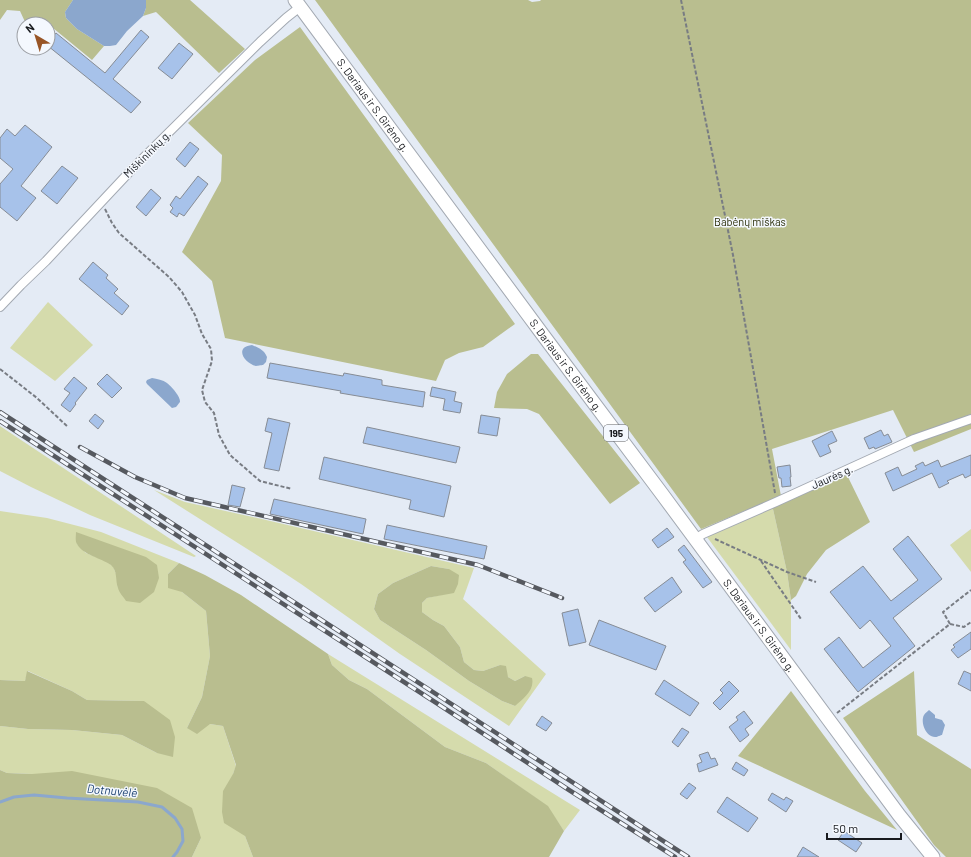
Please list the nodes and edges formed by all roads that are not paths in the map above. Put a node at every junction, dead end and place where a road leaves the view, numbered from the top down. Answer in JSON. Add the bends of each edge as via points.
{"nodes":[{"id":1,"x":298,"y":4,"type":"edge"},
{"id":2,"x":0,"y":307,"type":"edge"},
{"id":3,"x":971,"y":419,"type":"edge"},
{"id":4,"x":699,"y":536,"type":"junction"},
{"id":5,"x":933,"y":857,"type":"edge"}],
"edges":[{"from":1,"to":2,"type":"street","name":"Miškininkų g.","via":[[136,165]]},
{"from":1,"to":4,"type":"main road","name":"S. Dariaus ir S. Girėno g.","number":"195","via":[[543,335]]},
{"from":3,"to":4,"type":"street","name":"Jaurės g.","via":[[914,439]]},
{"from":4,"to":5,"type":"main road","name":"S. Dariaus ir S. Girėno g.","number":"195","via":[[829,720]]}]}
